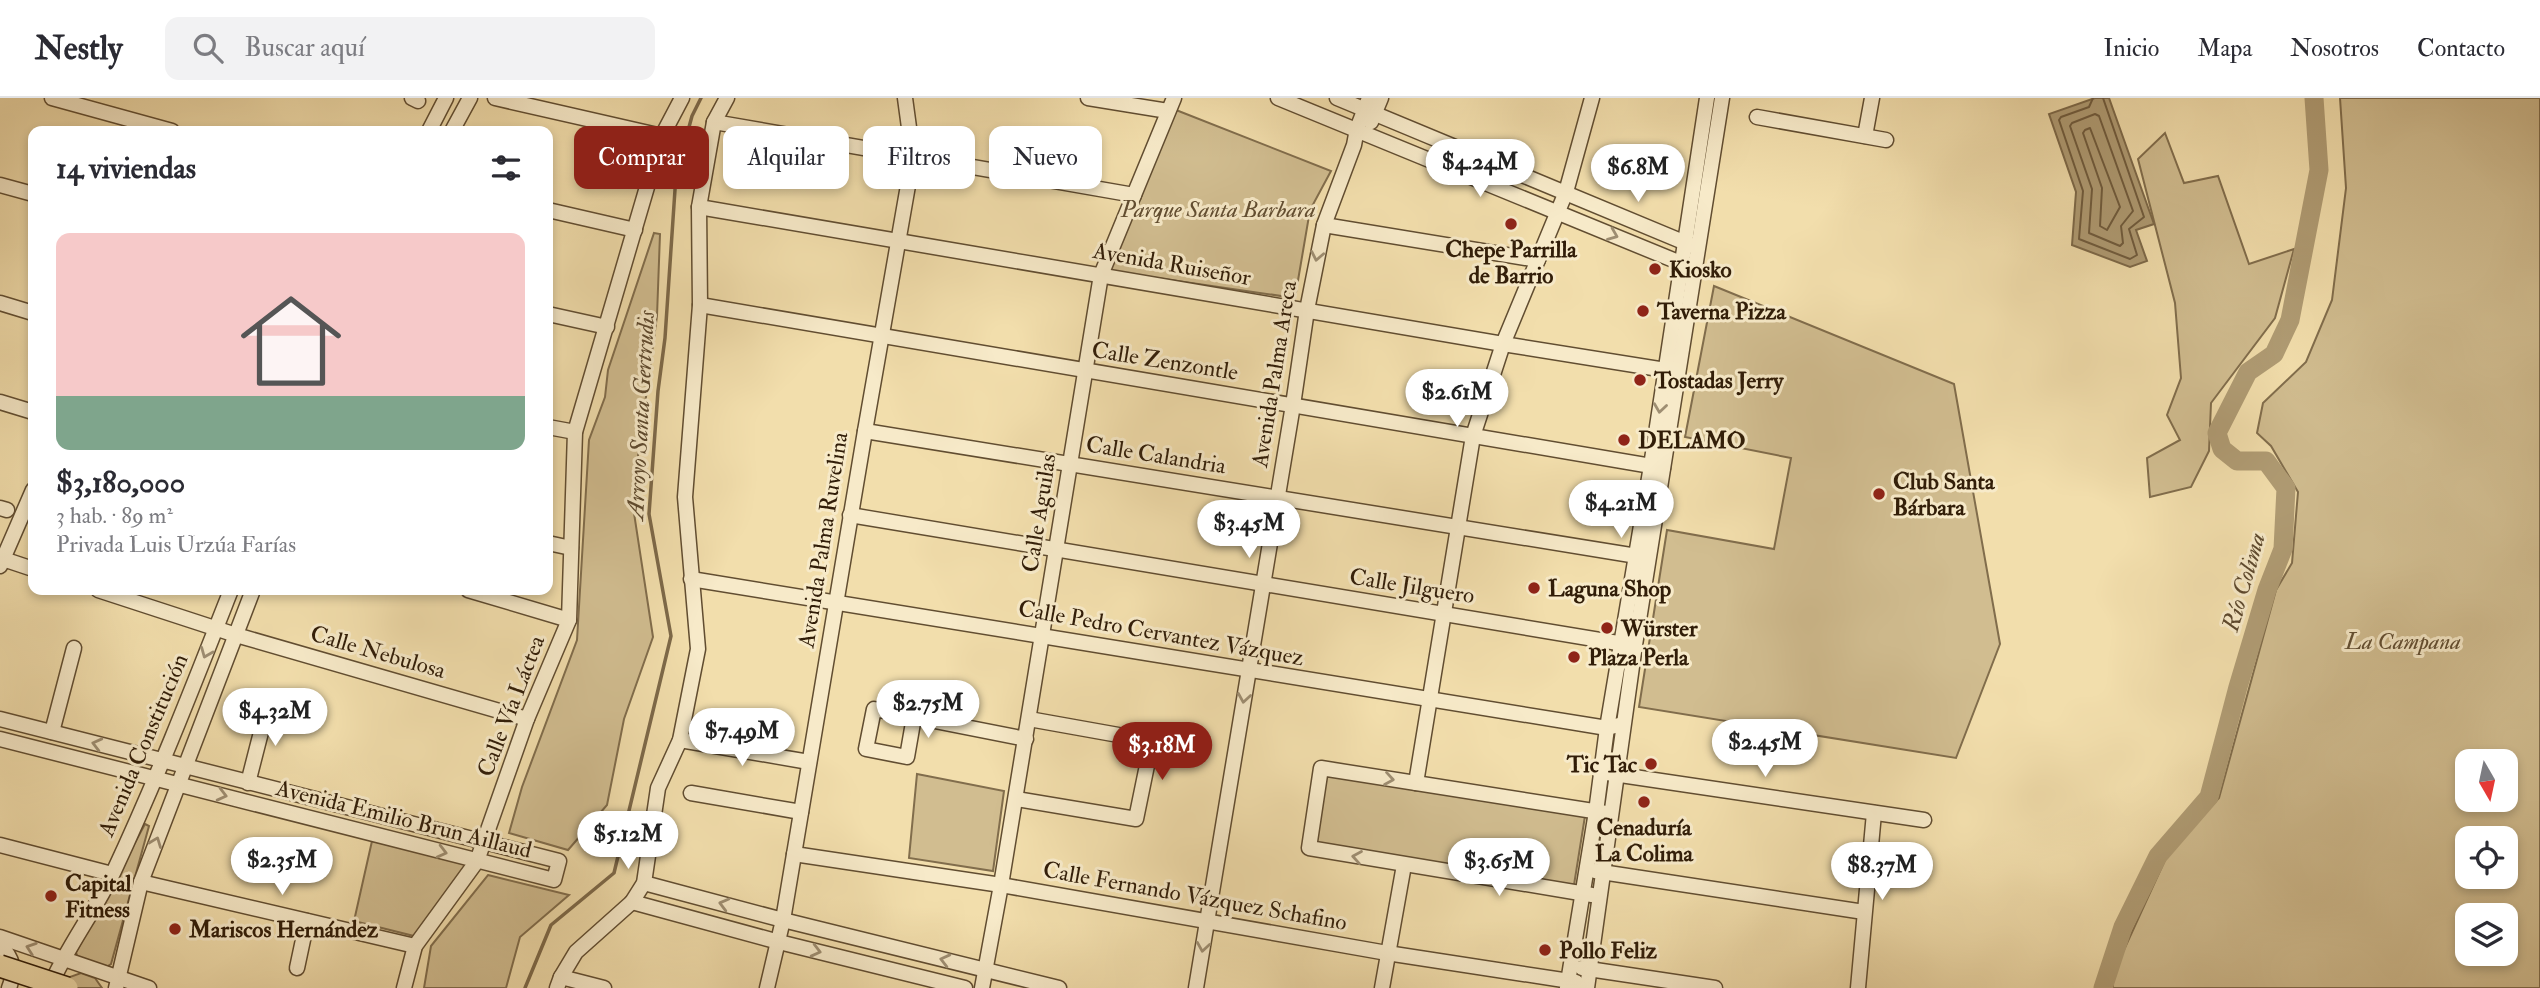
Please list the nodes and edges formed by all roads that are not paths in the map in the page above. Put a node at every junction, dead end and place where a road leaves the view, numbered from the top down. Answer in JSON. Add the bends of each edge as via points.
{"nodes":[{"id":1,"x":52,"y":98,"type":"edge"},
{"id":2,"x":446,"y":98,"type":"edge"},
{"id":3,"x":470,"y":98,"type":"edge"},
{"id":4,"x":495,"y":98,"type":"edge"},
{"id":5,"x":682,"y":98,"type":"edge"},
{"id":6,"x":727,"y":98,"type":"edge"},
{"id":7,"x":905,"y":98,"type":"edge"},
{"id":8,"x":1088,"y":98,"type":"edge"},
{"id":9,"x":1278,"y":98,"type":"edge"},
{"id":10,"x":1337,"y":98,"type":"edge"},
{"id":11,"x":1381,"y":98,"type":"edge"},
{"id":12,"x":1592,"y":98,"type":"edge"},
{"id":13,"x":1707,"y":98,"type":"edge"},
{"id":14,"x":1722,"y":98,"type":"edge"},
{"id":15,"x":1872,"y":98,"type":"edge"},
{"id":16,"x":1171,"y":105,"type":"edge"},
{"id":17,"x":1370,"y":107,"type":"edge"},
{"id":18,"x":1757,"y":117,"type":"dead end"},
{"id":19,"x":714,"y":122,"type":"junction"},
{"id":20,"x":154,"y":126,"type":"edge"},
{"id":21,"x":432,"y":126,"type":"edge"},
{"id":22,"x":455,"y":126,"type":"edge"},
{"id":23,"x":618,"y":126,"type":"edge"},
{"id":24,"x":667,"y":126,"type":"edge"},
{"id":25,"x":909,"y":126,"type":"edge"},
{"id":26,"x":1362,"y":131,"type":"junction"},
{"id":27,"x":1865,"y":136,"type":"junction"},
{"id":28,"x":1886,"y":140,"type":"dead end"},
{"id":29,"x":863,"y":148,"type":"edge"},
{"id":30,"x":975,"y":168,"type":"edge"},
{"id":31,"x":0,"y":185,"type":"edge"},
{"id":32,"x":647,"y":189,"type":"edge"},
{"id":33,"x":907,"y":189,"type":"edge"},
{"id":34,"x":1566,"y":192,"type":"junction"},
{"id":35,"x":28,"y":193,"type":"edge"},
{"id":36,"x":1133,"y":195,"type":"junction"},
{"id":37,"x":699,"y":207,"type":"junction"},
{"id":38,"x":553,"y":211,"type":"edge"},
{"id":39,"x":1557,"y":212,"type":"junction"},
{"id":40,"x":1324,"y":225,"type":"junction"},
{"id":41,"x":635,"y":230,"type":"junction"},
{"id":42,"x":898,"y":241,"type":"junction"},
{"id":43,"x":1691,"y":245,"type":"junction"},
{"id":44,"x":1538,"y":260,"type":"junction"},
{"id":45,"x":1688,"y":266,"type":"junction"},
{"id":46,"x":1101,"y":275,"type":"junction"},
{"id":47,"x":0,"y":303,"type":"edge"},
{"id":48,"x":700,"y":305,"type":"junction"},
{"id":49,"x":1307,"y":310,"type":"junction"},
{"id":50,"x":28,"y":311,"type":"edge"},
{"id":51,"x":553,"y":315,"type":"edge"},
{"id":52,"x":607,"y":327,"type":"junction"},
{"id":53,"x":881,"y":337,"type":"junction"},
{"id":54,"x":1503,"y":344,"type":"junction"},
{"id":55,"x":1085,"y":370,"type":"junction"},
{"id":56,"x":1672,"y":371,"type":"junction"},
{"id":57,"x":0,"y":402,"type":"edge"},
{"id":58,"x":1293,"y":405,"type":"junction"},
{"id":59,"x":28,"y":410,"type":"edge"},
{"id":60,"x":553,"y":428,"type":"edge"},
{"id":61,"x":864,"y":431,"type":"junction"},
{"id":62,"x":575,"y":432,"type":"junction"},
{"id":63,"x":1473,"y":436,"type":"junction"},
{"id":64,"x":1070,"y":464,"type":"junction"},
{"id":65,"x":1657,"y":467,"type":"junction"},
{"id":66,"x":1277,"y":498,"type":"junction"},
{"id":67,"x":28,"y":502,"type":"edge"},
{"id":68,"x":850,"y":515,"type":"junction"},
{"id":69,"x":1458,"y":527,"type":"junction"},
{"id":70,"x":553,"y":544,"type":"edge"},
{"id":71,"x":571,"y":548,"type":"junction"},
{"id":72,"x":1056,"y":549,"type":"junction"},
{"id":73,"x":1642,"y":557,"type":"junction"},
{"id":74,"x":2,"y":562,"type":"edge"},
{"id":75,"x":28,"y":568,"type":"edge"},
{"id":76,"x":691,"y":579,"type":"junction"},
{"id":77,"x":1263,"y":584,"type":"junction"},
{"id":78,"x":114,"y":595,"type":"edge"},
{"id":79,"x":229,"y":595,"type":"edge"},
{"id":80,"x":251,"y":595,"type":"edge"},
{"id":81,"x":485,"y":595,"type":"edge"},
{"id":82,"x":836,"y":601,"type":"junction"},
{"id":83,"x":1444,"y":614,"type":"junction"},
{"id":84,"x":569,"y":620,"type":"junction"},
{"id":85,"x":216,"y":628,"type":"junction"},
{"id":86,"x":236,"y":635,"type":"junction"},
{"id":87,"x":1043,"y":635,"type":"junction"},
{"id":88,"x":1628,"y":645,"type":"junction"},
{"id":89,"x":74,"y":648,"type":"dead end"},
{"id":90,"x":1248,"y":672,"type":"junction"},
{"id":91,"x":1430,"y":701,"type":"junction"},
{"id":92,"x":268,"y":705,"type":"dead end"},
{"id":93,"x":914,"y":717,"type":"dead end"},
{"id":94,"x":0,"y":719,"type":"edge"},
{"id":95,"x":527,"y":719,"type":"junction"},
{"id":96,"x":1029,"y":719,"type":"junction"},
{"id":97,"x":1623,"y":724,"type":"junction"},
{"id":98,"x":1607,"y":728,"type":"junction"},
{"id":99,"x":52,"y":733,"type":"junction"},
{"id":100,"x":0,"y":738,"type":"edge"},
{"id":101,"x":1026,"y":739,"type":"junction"},
{"id":102,"x":680,"y":740,"type":"junction"},
{"id":103,"x":163,"y":761,"type":"junction"},
{"id":104,"x":809,"y":762,"type":"junction"},
{"id":105,"x":185,"y":767,"type":"junction"},
{"id":106,"x":1609,"y":773,"type":"junction"},
{"id":107,"x":155,"y":778,"type":"junction"},
{"id":108,"x":248,"y":783,"type":"junction"},
{"id":109,"x":1416,"y":783,"type":"junction"},
{"id":110,"x":178,"y":784,"type":"junction"},
{"id":111,"x":691,"y":793,"type":"dead end"},
{"id":112,"x":1016,"y":799,"type":"junction"},
{"id":113,"x":801,"y":812,"type":"junction"},
{"id":114,"x":1596,"y":812,"type":"junction"},
{"id":115,"x":1612,"y":813,"type":"junction"},
{"id":116,"x":1874,"y":813,"type":"junction"},
{"id":117,"x":1924,"y":820,"type":"dead end"},
{"id":118,"x":483,"y":843,"type":"junction"},
{"id":119,"x":0,"y":845,"type":"edge"},
{"id":120,"x":794,"y":854,"type":"junction"},
{"id":121,"x":477,"y":861,"type":"junction"},
{"id":122,"x":1404,"y":865,"type":"junction"},
{"id":123,"x":1587,"y":870,"type":"junction"},
{"id":124,"x":1603,"y":873,"type":"junction"},
{"id":125,"x":112,"y":874,"type":"junction"},
{"id":126,"x":141,"y":881,"type":"junction"},
{"id":127,"x":644,"y":883,"type":"junction"},
{"id":128,"x":1002,"y":886,"type":"junction"},
{"id":129,"x":1583,"y":894,"type":"junction"},
{"id":130,"x":1600,"y":896,"type":"junction"},
{"id":131,"x":632,"y":902,"type":"junction"},
{"id":132,"x":1864,"y":912,"type":"junction"},
{"id":133,"x":307,"y":920,"type":"junction"},
{"id":134,"x":783,"y":920,"type":"junction"},
{"id":135,"x":1207,"y":921,"type":"junction"},
{"id":136,"x":0,"y":937,"type":"edge"},
{"id":137,"x":779,"y":942,"type":"junction"},
{"id":138,"x":0,"y":945,"type":"edge"},
{"id":139,"x":415,"y":946,"type":"junction"},
{"id":140,"x":1387,"y":953,"type":"junction"},
{"id":141,"x":62,"y":959,"type":"junction"},
{"id":142,"x":0,"y":966,"type":"edge"},
{"id":143,"x":297,"y":968,"type":"dead end"},
{"id":144,"x":986,"y":969,"type":"junction"},
{"id":145,"x":1569,"y":978,"type":"edge"},
{"id":146,"x":1588,"y":980,"type":"edge"},
{"id":147,"x":118,"y":983,"type":"edge"},
{"id":148,"x":559,"y":983,"type":"edge"},
{"id":149,"x":9,"y":988,"type":"edge"},
{"id":150,"x":49,"y":988,"type":"edge"},
{"id":151,"x":67,"y":988,"type":"edge"},
{"id":152,"x":149,"y":988,"type":"edge"},
{"id":153,"x":404,"y":988,"type":"edge"},
{"id":154,"x":604,"y":988,"type":"edge"},
{"id":155,"x":767,"y":988,"type":"edge"},
{"id":156,"x":965,"y":988,"type":"edge"},
{"id":157,"x":982,"y":988,"type":"edge"},
{"id":158,"x":1059,"y":988,"type":"edge"},
{"id":159,"x":1196,"y":988,"type":"edge"},
{"id":160,"x":1382,"y":988,"type":"edge"},
{"id":161,"x":1715,"y":988,"type":"edge"},
{"id":162,"x":1858,"y":988,"type":"edge"}],
"edges":[{"from":1,"to":20,"type":"street"},
{"from":2,"to":21,"type":"street"},
{"from":3,"to":22,"type":"street"},
{"from":4,"to":23,"type":"street"},
{"from":5,"to":24,"type":"street","name":"Calle Vía Láctea"},
{"from":6,"to":19,"type":"street"},
{"from":7,"to":25,"type":"street","name":"Avenida Palma Ruvelina"},
{"from":8,"to":16,"type":"street"},
{"from":9,"to":26,"type":"street"},
{"from":10,"to":17,"type":"street"},
{"from":11,"to":17,"type":"street","name":"Avenida Palma Areca"},
{"from":12,"to":34,"type":"street"},
{"from":13,"to":43,"type":"street"},
{"from":14,"to":43,"type":"street"},
{"from":15,"to":27,"type":"street"},
{"from":16,"to":36,"type":"street","name":"Calle Aguilas"},
{"from":17,"to":26,"type":"street","name":"Avenida Palma Areca"},
{"from":17,"to":34,"type":"street"},
{"from":18,"to":27,"type":"street"},
{"from":19,"to":29,"type":"street"},
{"from":19,"to":37,"type":"street"},
{"from":26,"to":39,"type":"street"},
{"from":26,"to":40,"type":"street","name":"Avenida Palma Areca"},
{"from":27,"to":28,"type":"street"},
{"from":30,"to":36,"type":"street"},
{"from":31,"to":35,"type":"street"},
{"from":32,"to":41,"type":"street","name":"Calle Vía Láctea"},
{"from":33,"to":42,"type":"street","name":"Avenida Palma Ruvelina"},
{"from":34,"to":39,"type":"street"},
{"from":34,"to":43,"type":"street"},
{"from":36,"to":46,"type":"street","name":"Calle Aguilas"},
{"from":37,"to":42,"type":"street","name":"Avenida Ruiseñor"},
{"from":37,"to":48,"type":"street"},
{"from":38,"to":41,"type":"street"},
{"from":39,"to":44,"type":"street"},
{"from":39,"to":45,"type":"street","one_way":true},
{"from":40,"to":44,"type":"street"},
{"from":40,"to":49,"type":"street","name":"Avenida Palma Areca","one_way":true},
{"from":41,"to":52,"type":"street","name":"Calle Vía Láctea"},
{"from":42,"to":46,"type":"street","name":"Avenida Ruiseñor"},
{"from":42,"to":53,"type":"street","name":"Avenida Palma Ruvelina"},
{"from":43,"to":45,"type":"street"},
{"from":44,"to":54,"type":"street"},
{"from":45,"to":56,"type":"street"},
{"from":46,"to":49,"type":"street","name":"Avenida Ruiseñor"},
{"from":46,"to":55,"type":"street","name":"Calle Aguilas"},
{"from":47,"to":50,"type":"street"},
{"from":48,"to":53,"type":"street","name":"Calle Zenzontle"},
{"from":48,"to":76,"type":"street","via":[[685,497]]},
{"from":49,"to":54,"type":"street","name":"Avenida Ruiseñor"},
{"from":49,"to":58,"type":"street","name":"Avenida Palma Areca"},
{"from":51,"to":52,"type":"street"},
{"from":52,"to":62,"type":"street","name":"Calle Vía Láctea"},
{"from":53,"to":55,"type":"street","name":"Calle Zenzontle"},
{"from":53,"to":61,"type":"street","name":"Avenida Palma Ruvelina"},
{"from":54,"to":56,"type":"street","name":"Avenida Ruiseñor"},
{"from":54,"to":63,"type":"street"},
{"from":55,"to":58,"type":"street","name":"Calle Zenzontle"},
{"from":55,"to":64,"type":"street","name":"Calle Aguilas"},
{"from":56,"to":65,"type":"street"},
{"from":57,"to":59,"type":"street"},
{"from":58,"to":63,"type":"street","name":"Calle Zenzontle"},
{"from":58,"to":66,"type":"street","name":"Avenida Palma Areca"},
{"from":60,"to":62,"type":"street"},
{"from":61,"to":64,"type":"street","name":"Calle Calandria"},
{"from":61,"to":68,"type":"street","name":"Avenida Palma Ruvelina"},
{"from":62,"to":71,"type":"street","name":"Calle Vía Láctea"},
{"from":63,"to":65,"type":"street","name":"Calle Zenzontle"},
{"from":63,"to":69,"type":"street"},
{"from":64,"to":66,"type":"street","name":"Calle Calandria"},
{"from":64,"to":72,"type":"street","name":"Calle Aguilas"},
{"from":65,"to":73,"type":"street"},
{"from":66,"to":69,"type":"street","name":"Calle Calandria"},
{"from":66,"to":77,"type":"street","name":"Avenida Palma Areca"},
{"from":67,"to":74,"type":"street"},
{"from":68,"to":72,"type":"street","name":"Calle Jilguero"},
{"from":68,"to":82,"type":"street","name":"Avenida Palma Ruvelina"},
{"from":69,"to":73,"type":"street","name":"Calle Calandria"},
{"from":69,"to":83,"type":"street"},
{"from":70,"to":71,"type":"street"},
{"from":71,"to":84,"type":"street","name":"Calle Vía Láctea"},
{"from":72,"to":77,"type":"street","name":"Calle Jilguero"},
{"from":72,"to":87,"type":"street","name":"Calle Aguilas"},
{"from":73,"to":88,"type":"street"},
{"from":74,"to":75,"type":"street"},
{"from":76,"to":82,"type":"street","name":"Calle Pedro Cervantez Vázquez"},
{"from":76,"to":102,"type":"street","via":[[698,649]]},
{"from":77,"to":83,"type":"street","name":"Calle Jilguero"},
{"from":77,"to":90,"type":"street","name":"Avenida Palma Areca"},
{"from":78,"to":85,"type":"street","name":"Calle Nebulosa"},
{"from":79,"to":85,"type":"street","name":"Avenida Constitución"},
{"from":80,"to":86,"type":"street","name":"Avenida Constitución"},
{"from":81,"to":84,"type":"street"},
{"from":82,"to":87,"type":"street","name":"Calle Pedro Cervantez Vázquez"},
{"from":82,"to":104,"type":"street","name":"Avenida Palma Ruvelina"},
{"from":83,"to":88,"type":"street","name":"Calle Jilguero"},
{"from":83,"to":91,"type":"street"},
{"from":84,"to":95,"type":"street","name":"Calle Vía Láctea"},
{"from":85,"to":86,"type":"street","name":"Calle Nebulosa"},
{"from":85,"to":103,"type":"street","name":"Avenida Constitución","one_way":true},
{"from":86,"to":95,"type":"street","name":"Calle Nebulosa"},
{"from":86,"to":105,"type":"street","name":"Avenida Constitución"},
{"from":87,"to":90,"type":"street","name":"Calle Pedro Cervantez Vázquez"},
{"from":87,"to":96,"type":"street","name":"Calle Aguilas"},
{"from":88,"to":97,"type":"street"},
{"from":88,"to":98,"type":"street"},
{"from":89,"to":99,"type":"street"},
{"from":90,"to":91,"type":"street","name":"Calle Pedro Cervantez Vázquez"},
{"from":90,"to":135,"type":"street","name":"Avenida Palma Areca","one_way":true},
{"from":91,"to":98,"type":"street","name":"Calle Pedro Cervantez Vázquez"},
{"from":91,"to":109,"type":"street"},
{"from":92,"to":108,"type":"street"},
{"from":93,"to":101,"type":"street"},
{"from":94,"to":99,"type":"street","name":"Avenida Emilio Brun Aillaud"},
{"from":95,"to":118,"type":"street","name":"Calle Vía Láctea"},
{"from":96,"to":101,"type":"street","name":"Calle Aguilas"},
{"from":96,"to":112,"type":"street","via":[[1152,741],[1136,819]]},
{"from":97,"to":98,"type":"street","name":"Calle Pedro Cervantez Vázquez"},
{"from":97,"to":106,"type":"street"},
{"from":98,"to":106,"type":"street"},
{"from":103,"to":99,"type":"street","name":"Avenida Emilio Brun Aillaud","one_way":true},
{"from":100,"to":107,"type":"street","name":"Avenida Emilio Brun Aillaud"},
{"from":101,"to":112,"type":"street","name":"Calle Aguilas"},
{"from":102,"to":104,"type":"street"},
{"from":102,"to":127,"type":"street","via":[[658,788]]},
{"from":103,"to":105,"type":"street","name":"Avenida Emilio Brun Aillaud"},
{"from":103,"to":107,"type":"street","name":"Avenida Constitución"},
{"from":104,"to":113,"type":"street","name":"Avenida Palma Ruvelina"},
{"from":105,"to":108,"type":"street","name":"Avenida Emilio Brun Aillaud"},
{"from":105,"to":110,"type":"street","name":"Avenida Constitución"},
{"from":106,"to":114,"type":"street"},
{"from":106,"to":115,"type":"street"},
{"from":106,"to":116,"type":"street"},
{"from":107,"to":110,"type":"street","name":"Avenida Emilio Brun Aillaud"},
{"from":107,"to":125,"type":"street","name":"Avenida Constitución"},
{"from":108,"to":118,"type":"street","name":"Avenida Emilio Brun Aillaud"},
{"from":109,"to":114,"type":"street"},
{"from":122,"to":109,"type":"street","one_way":true,"via":[[1309,848],[1321,768]]},
{"from":110,"to":121,"type":"street","name":"Avenida Emilio Brun Aillaud","one_way":true},
{"from":126,"to":110,"type":"street","name":"Avenida Constitución","one_way":true},
{"from":111,"to":113,"type":"street"},
{"from":112,"to":128,"type":"street","name":"Calle Aguilas"},
{"from":113,"to":120,"type":"street","name":"Avenida Palma Ruvelina"},
{"from":114,"to":115,"type":"street"},
{"from":114,"to":123,"type":"street"},
{"from":115,"to":124,"type":"street"},
{"from":116,"to":117,"type":"street"},
{"from":116,"to":132,"type":"street"},
{"from":118,"to":121,"type":"street","name":"Calle Vía Láctea"},
{"from":118,"to":121,"type":"street","name":"Avenida Emilio Brun Aillaud","via":[[558,862],[554,880]]},
{"from":119,"to":125,"type":"street"},
{"from":120,"to":128,"type":"street","name":"Calle Fernando Vázquez Schafino"},
{"from":120,"to":134,"type":"street","name":"Avenida Palma Ruvelina"},
{"from":121,"to":139,"type":"street","name":"Calle Vía Láctea"},
{"from":122,"to":129,"type":"street"},
{"from":122,"to":140,"type":"street"},
{"from":123,"to":124,"type":"street"},
{"from":123,"to":129,"type":"street"},
{"from":124,"to":130,"type":"street"},
{"from":124,"to":132,"type":"street"},
{"from":125,"to":141,"type":"street","name":"Avenida Constitución"},
{"from":126,"to":133,"type":"street"},
{"from":126,"to":147,"type":"street","name":"Avenida Constitución"},
{"from":127,"to":131,"type":"street"},
{"from":134,"to":127,"type":"street","one_way":true},
{"from":128,"to":135,"type":"street","name":"Calle Fernando Vázquez Schafino"},
{"from":128,"to":144,"type":"street","name":"Calle Aguilas"},
{"from":129,"to":130,"type":"street"},
{"from":129,"to":145,"type":"street"},
{"from":130,"to":146,"type":"street"},
{"from":131,"to":137,"type":"street"},
{"from":131,"to":148,"type":"street","via":[[576,952]]},
{"from":132,"to":162,"type":"street"},
{"from":133,"to":139,"type":"street"},
{"from":133,"to":143,"type":"street"},
{"from":134,"to":137,"type":"street","name":"Avenida Palma Ruvelina"},
{"from":144,"to":134,"type":"street","one_way":true},
{"from":135,"to":140,"type":"street","name":"Calle Fernando Vázquez Schafino"},
{"from":135,"to":159,"type":"street","name":"Avenida Palma Areca","one_way":true},
{"from":141,"to":136,"type":"street","one_way":true},
{"from":137,"to":155,"type":"street","name":"Avenida Palma Ruvelina"},
{"from":137,"to":156,"type":"street","one_way":true},
{"from":138,"to":149,"type":"street","via":[[14,966]]},
{"from":139,"to":153,"type":"street","name":"Calle Vía Láctea"},
{"from":140,"to":145,"type":"street","name":"Calle Fernando Vázquez Schafino"},
{"from":140,"to":160,"type":"street"},
{"from":141,"to":147,"type":"street"},
{"from":141,"to":150,"type":"street","name":"Avenida Constitución"},
{"from":142,"to":151,"type":"highway","bridge":true},
{"from":144,"to":157,"type":"street","name":"Calle Aguilas"},
{"from":144,"to":158,"type":"street"},
{"from":145,"to":146,"type":"street","name":"Calle Fernando Vázquez Schafino"},
{"from":146,"to":161,"type":"street","name":"Calle Fernando Vázquez Schafino"},
{"from":147,"to":152,"type":"street"},
{"from":148,"to":154,"type":"street"}]}
